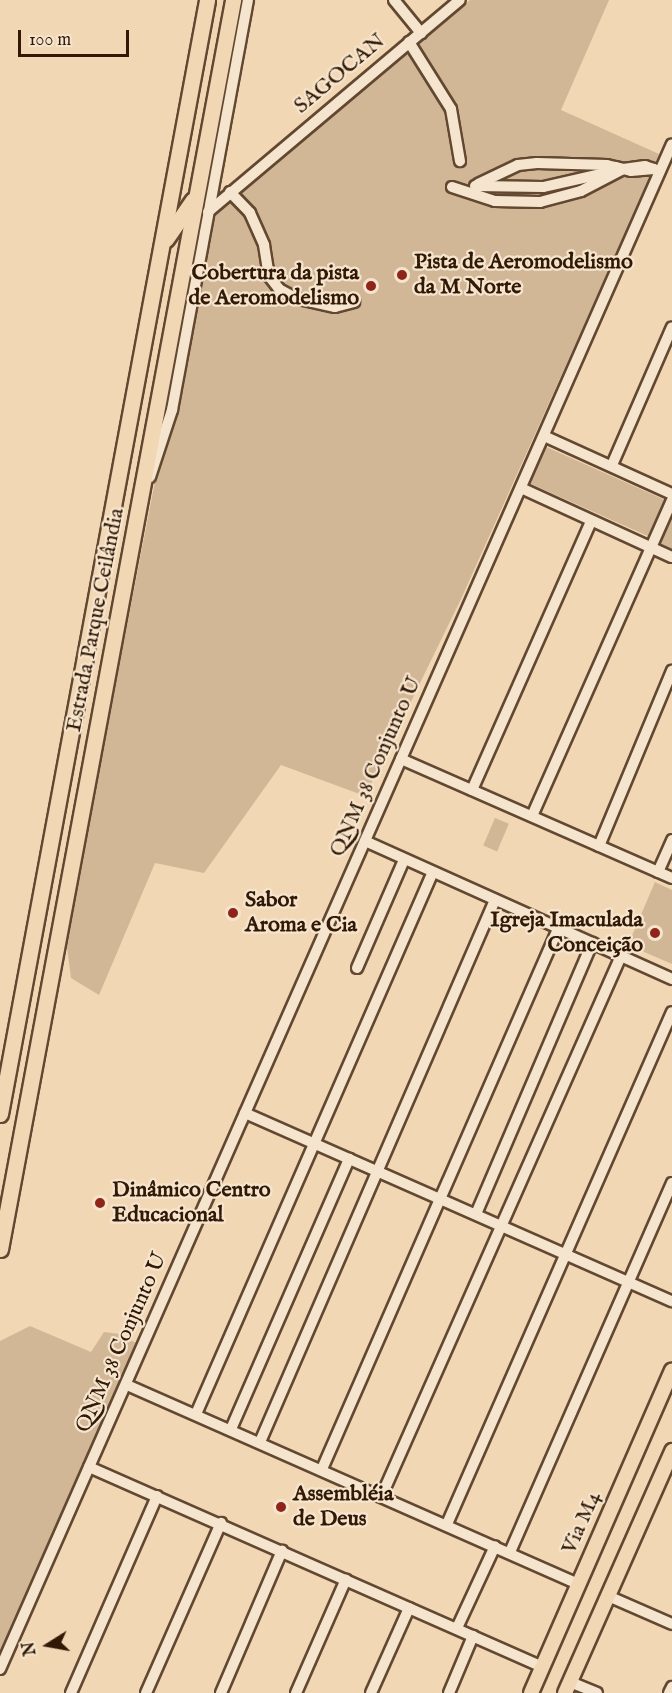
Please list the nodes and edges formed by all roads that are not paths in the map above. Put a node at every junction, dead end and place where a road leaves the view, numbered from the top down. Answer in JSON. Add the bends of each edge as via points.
{"nodes":[{"id":1,"x":207,"y":0,"type":"edge"},
{"id":2,"x":233,"y":0,"type":"edge"},
{"id":3,"x":248,"y":0,"type":"edge"},
{"id":4,"x":394,"y":0,"type":"edge"},
{"id":5,"x":460,"y":0,"type":"edge"},
{"id":6,"x":421,"y":33,"type":"junction"},
{"id":7,"x":409,"y":42,"type":"junction"},
{"id":8,"x":672,"y":144,"type":"edge"},
{"id":9,"x":460,"y":161,"type":"dead end"},
{"id":10,"x":623,"y":169,"type":"junction"},
{"id":11,"x":667,"y":169,"type":"edge"},
{"id":12,"x":215,"y":178,"type":"junction"},
{"id":13,"x":245,"y":179,"type":"junction"},
{"id":14,"x":200,"y":182,"type":"junction"},
{"id":15,"x":173,"y":184,"type":"junction"},
{"id":16,"x":480,"y":185,"type":"junction"},
{"id":17,"x":230,"y":192,"type":"junction"},
{"id":18,"x":208,"y":212,"type":"junction"},
{"id":19,"x":181,"y":219,"type":"junction"},
{"id":20,"x":161,"y":247,"type":"junction"},
{"id":21,"x":187,"y":250,"type":"junction"},
{"id":22,"x":354,"y":302,"type":"dead end"},
{"id":23,"x":672,"y":327,"type":"edge"},
{"id":24,"x":544,"y":436,"type":"junction"},
{"id":25,"x":612,"y":465,"type":"junction"},
{"id":26,"x":521,"y":488,"type":"junction"},
{"id":27,"x":672,"y":494,"type":"edge"},
{"id":28,"x":143,"y":497,"type":"junction"},
{"id":29,"x":672,"y":500,"type":"edge"},
{"id":30,"x":591,"y":521,"type":"junction"},
{"id":31,"x":650,"y":547,"type":"junction"},
{"id":32,"x":672,"y":557,"type":"edge"},
{"id":33,"x":672,"y":671,"type":"edge"},
{"id":34,"x":401,"y":759,"type":"junction"},
{"id":35,"x":472,"y":790,"type":"junction"},
{"id":36,"x":532,"y":816,"type":"junction"},
{"id":37,"x":672,"y":840,"type":"edge"},
{"id":38,"x":365,"y":841,"type":"junction"},
{"id":39,"x":598,"y":846,"type":"junction"},
{"id":40,"x":50,"y":847,"type":"junction"},
{"id":41,"x":72,"y":854,"type":"junction"},
{"id":42,"x":404,"y":860,"type":"junction"},
{"id":43,"x":658,"y":872,"type":"junction"},
{"id":44,"x":432,"y":873,"type":"junction"},
{"id":45,"x":672,"y":878,"type":"edge"},
{"id":46,"x":495,"y":900,"type":"junction"},
{"id":47,"x":558,"y":929,"type":"junction"},
{"id":48,"x":592,"y":943,"type":"junction"},
{"id":49,"x":621,"y":956,"type":"junction"},
{"id":50,"x":357,"y":968,"type":"dead end"},
{"id":51,"x":672,"y":979,"type":"edge"},
{"id":52,"x":672,"y":1012,"type":"edge"},
{"id":53,"x":245,"y":1113,"type":"junction"},
{"id":54,"x":0,"y":1114,"type":"edge"},
{"id":55,"x":313,"y":1143,"type":"junction"},
{"id":56,"x":349,"y":1159,"type":"junction"},
{"id":57,"x":376,"y":1171,"type":"junction"},
{"id":58,"x":672,"y":1183,"type":"edge"},
{"id":59,"x":439,"y":1198,"type":"junction"},
{"id":60,"x":476,"y":1214,"type":"junction"},
{"id":61,"x":503,"y":1226,"type":"junction"},
{"id":62,"x":0,"y":1249,"type":"edge"},
{"id":63,"x":565,"y":1254,"type":"junction"},
{"id":64,"x":628,"y":1281,"type":"junction"},
{"id":65,"x":672,"y":1301,"type":"edge"},
{"id":66,"x":672,"y":1371,"type":"edge"},
{"id":67,"x":127,"y":1385,"type":"junction"},
{"id":68,"x":196,"y":1414,"type":"junction"},
{"id":69,"x":231,"y":1429,"type":"junction"},
{"id":70,"x":260,"y":1442,"type":"junction"},
{"id":71,"x":672,"y":1451,"type":"edge"},
{"id":72,"x":89,"y":1467,"type":"junction"},
{"id":73,"x":322,"y":1469,"type":"junction"},
{"id":74,"x":382,"y":1495,"type":"junction"},
{"id":75,"x":157,"y":1496,"type":"junction"},
{"id":76,"x":221,"y":1523,"type":"junction"},
{"id":77,"x":447,"y":1524,"type":"junction"},
{"id":78,"x":495,"y":1546,"type":"junction"},
{"id":79,"x":282,"y":1551,"type":"junction"},
{"id":80,"x":510,"y":1552,"type":"junction"},
{"id":81,"x":346,"y":1579,"type":"junction"},
{"id":82,"x":579,"y":1584,"type":"junction"},
{"id":83,"x":608,"y":1596,"type":"junction"},
{"id":84,"x":409,"y":1608,"type":"junction"},
{"id":85,"x":672,"y":1624,"type":"edge"},
{"id":86,"x":457,"y":1628,"type":"junction"},
{"id":87,"x":473,"y":1636,"type":"junction"},
{"id":88,"x":543,"y":1667,"type":"junction"},
{"id":89,"x":0,"y":1669,"type":"edge"},
{"id":90,"x":672,"y":1687,"type":"edge"},
{"id":91,"x":568,"y":1688,"type":"edge"},
{"id":92,"x":71,"y":1693,"type":"edge"},
{"id":93,"x":146,"y":1693,"type":"edge"},
{"id":94,"x":221,"y":1693,"type":"edge"},
{"id":95,"x":296,"y":1693,"type":"edge"},
{"id":96,"x":371,"y":1693,"type":"edge"},
{"id":97,"x":449,"y":1693,"type":"edge"},
{"id":98,"x":531,"y":1693,"type":"edge"},
{"id":99,"x":597,"y":1693,"type":"edge"},
{"id":100,"x":669,"y":1693,"type":"edge"}],
"edges":[{"from":1,"to":15,"type":"highway","name":"Estrada Parque Ceilândia"},
{"from":2,"to":14,"type":"highway","name":"Estrada Parque Ceilândia"},
{"from":3,"to":12,"type":"street"},
{"from":4,"to":6,"type":"street"},
{"from":5,"to":6,"type":"street","name":"SAGOCAN"},
{"from":6,"to":7,"type":"street","name":"SAGOCAN"},
{"from":7,"to":9,"type":"street","via":[[451,109]]},
{"from":7,"to":13,"type":"street","name":"SAGOCAN"},
{"from":8,"to":11,"type":"street","name":"QNM 38 Conjunto U"},
{"from":10,"to":16,"type":"street","via":[[543,188]]},
{"from":10,"to":16,"type":"street","via":[[590,164],[527,164]]},
{"from":10,"to":16,"type":"street","via":[[581,191],[540,202],[495,201],[452,187]]},
{"from":11,"to":24,"type":"street","name":"QNM 38 Conjunto U"},
{"from":12,"to":13,"type":"street","via":[[227,184]]},
{"from":12,"to":18,"type":"street"},
{"from":13,"to":17,"type":"street","name":"SAGOCAN"},
{"from":14,"to":19,"type":"highway"},
{"from":14,"to":21,"type":"highway","name":"Estrada Parque Ceilândia"},
{"from":15,"to":19,"type":"highway"},
{"from":15,"to":20,"type":"highway","name":"Estrada Parque Ceilândia"},
{"from":17,"to":18,"type":"street","name":"SAGOCAN"},
{"from":17,"to":22,"type":"street","via":[[250,213],[264,245],[269,276],[279,289],[295,298],[335,307]]},
{"from":18,"to":28,"type":"street","via":[[172,411]]},
{"from":19,"to":20,"type":"highway"},
{"from":19,"to":21,"type":"highway"},
{"from":20,"to":40,"type":"highway","name":"Estrada Parque Ceilândia"},
{"from":21,"to":28,"type":"highway","name":"Estrada Parque Ceilândia"},
{"from":23,"to":25,"type":"street"},
{"from":24,"to":25,"type":"street"},
{"from":24,"to":26,"type":"street","name":"QNM 38 Conjunto U"},
{"from":25,"to":27,"type":"street"},
{"from":26,"to":30,"type":"street"},
{"from":26,"to":34,"type":"street","name":"QNM 38 Conjunto U"},
{"from":28,"to":41,"type":"highway","name":"Estrada Parque Ceilândia"},
{"from":29,"to":31,"type":"street"},
{"from":30,"to":31,"type":"street"},
{"from":30,"to":35,"type":"street"},
{"from":31,"to":32,"type":"street"},
{"from":31,"to":36,"type":"street"},
{"from":33,"to":39,"type":"street"},
{"from":34,"to":35,"type":"street"},
{"from":34,"to":38,"type":"street","name":"QNM 38 Conjunto U"},
{"from":35,"to":36,"type":"street"},
{"from":36,"to":39,"type":"street"},
{"from":37,"to":43,"type":"street"},
{"from":38,"to":42,"type":"street"},
{"from":38,"to":53,"type":"street","name":"QNM 38 Conjunto U"},
{"from":39,"to":43,"type":"street"},
{"from":40,"to":41,"type":"highway","via":[[57,859],[65,860]]},
{"from":40,"to":54,"type":"highway","name":"Estrada Parque Ceilândia"},
{"from":41,"to":62,"type":"highway","name":"Estrada Parque Ceilândia"},
{"from":42,"to":44,"type":"street"},
{"from":42,"to":50,"type":"street"},
{"from":43,"to":45,"type":"street"},
{"from":44,"to":46,"type":"street"},
{"from":44,"to":55,"type":"street"},
{"from":46,"to":47,"type":"street"},
{"from":46,"to":57,"type":"street"},
{"from":47,"to":48,"type":"street"},
{"from":47,"to":59,"type":"street"},
{"from":48,"to":49,"type":"street"},
{"from":48,"to":60,"type":"street"},
{"from":49,"to":51,"type":"street"},
{"from":49,"to":61,"type":"street"},
{"from":52,"to":63,"type":"street"},
{"from":53,"to":55,"type":"street"},
{"from":53,"to":67,"type":"street","name":"QNM 38 Conjunto U"},
{"from":55,"to":56,"type":"street"},
{"from":55,"to":68,"type":"street"},
{"from":56,"to":57,"type":"street"},
{"from":56,"to":69,"type":"street"},
{"from":57,"to":59,"type":"street"},
{"from":57,"to":70,"type":"street"},
{"from":58,"to":64,"type":"street"},
{"from":59,"to":60,"type":"street"},
{"from":59,"to":73,"type":"street"},
{"from":60,"to":61,"type":"street"},
{"from":61,"to":63,"type":"street"},
{"from":61,"to":74,"type":"street"},
{"from":63,"to":64,"type":"street"},
{"from":63,"to":77,"type":"street"},
{"from":64,"to":65,"type":"street"},
{"from":64,"to":80,"type":"street"},
{"from":66,"to":82,"type":"main road","name":"Via M4"},
{"from":67,"to":68,"type":"street"},
{"from":67,"to":72,"type":"street","name":"QNM 38 Conjunto U"},
{"from":68,"to":69,"type":"street"},
{"from":69,"to":70,"type":"street"},
{"from":70,"to":73,"type":"street"},
{"from":71,"to":83,"type":"main road"},
{"from":72,"to":75,"type":"street"},
{"from":72,"to":89,"type":"street","name":"QNM 38 Conjunto U"},
{"from":73,"to":74,"type":"street"},
{"from":74,"to":77,"type":"street"},
{"from":75,"to":76,"type":"street"},
{"from":75,"to":92,"type":"street"},
{"from":76,"to":79,"type":"street"},
{"from":76,"to":93,"type":"street"},
{"from":77,"to":78,"type":"street"},
{"from":78,"to":80,"type":"street"},
{"from":78,"to":86,"type":"street"},
{"from":79,"to":81,"type":"street"},
{"from":79,"to":94,"type":"street"},
{"from":80,"to":82,"type":"street"},
{"from":81,"to":84,"type":"street"},
{"from":81,"to":95,"type":"street"},
{"from":82,"to":88,"type":"main road","name":"Via M4"},
{"from":83,"to":85,"type":"street"},
{"from":83,"to":91,"type":"main road"},
{"from":84,"to":86,"type":"street"},
{"from":84,"to":96,"type":"street"},
{"from":86,"to":87,"type":"street"},
{"from":87,"to":88,"type":"street"},
{"from":87,"to":97,"type":"street"},
{"from":88,"to":98,"type":"main road","name":"Via M4"},
{"from":90,"to":100,"type":"street"},
{"from":91,"to":99,"type":"street"}]}
